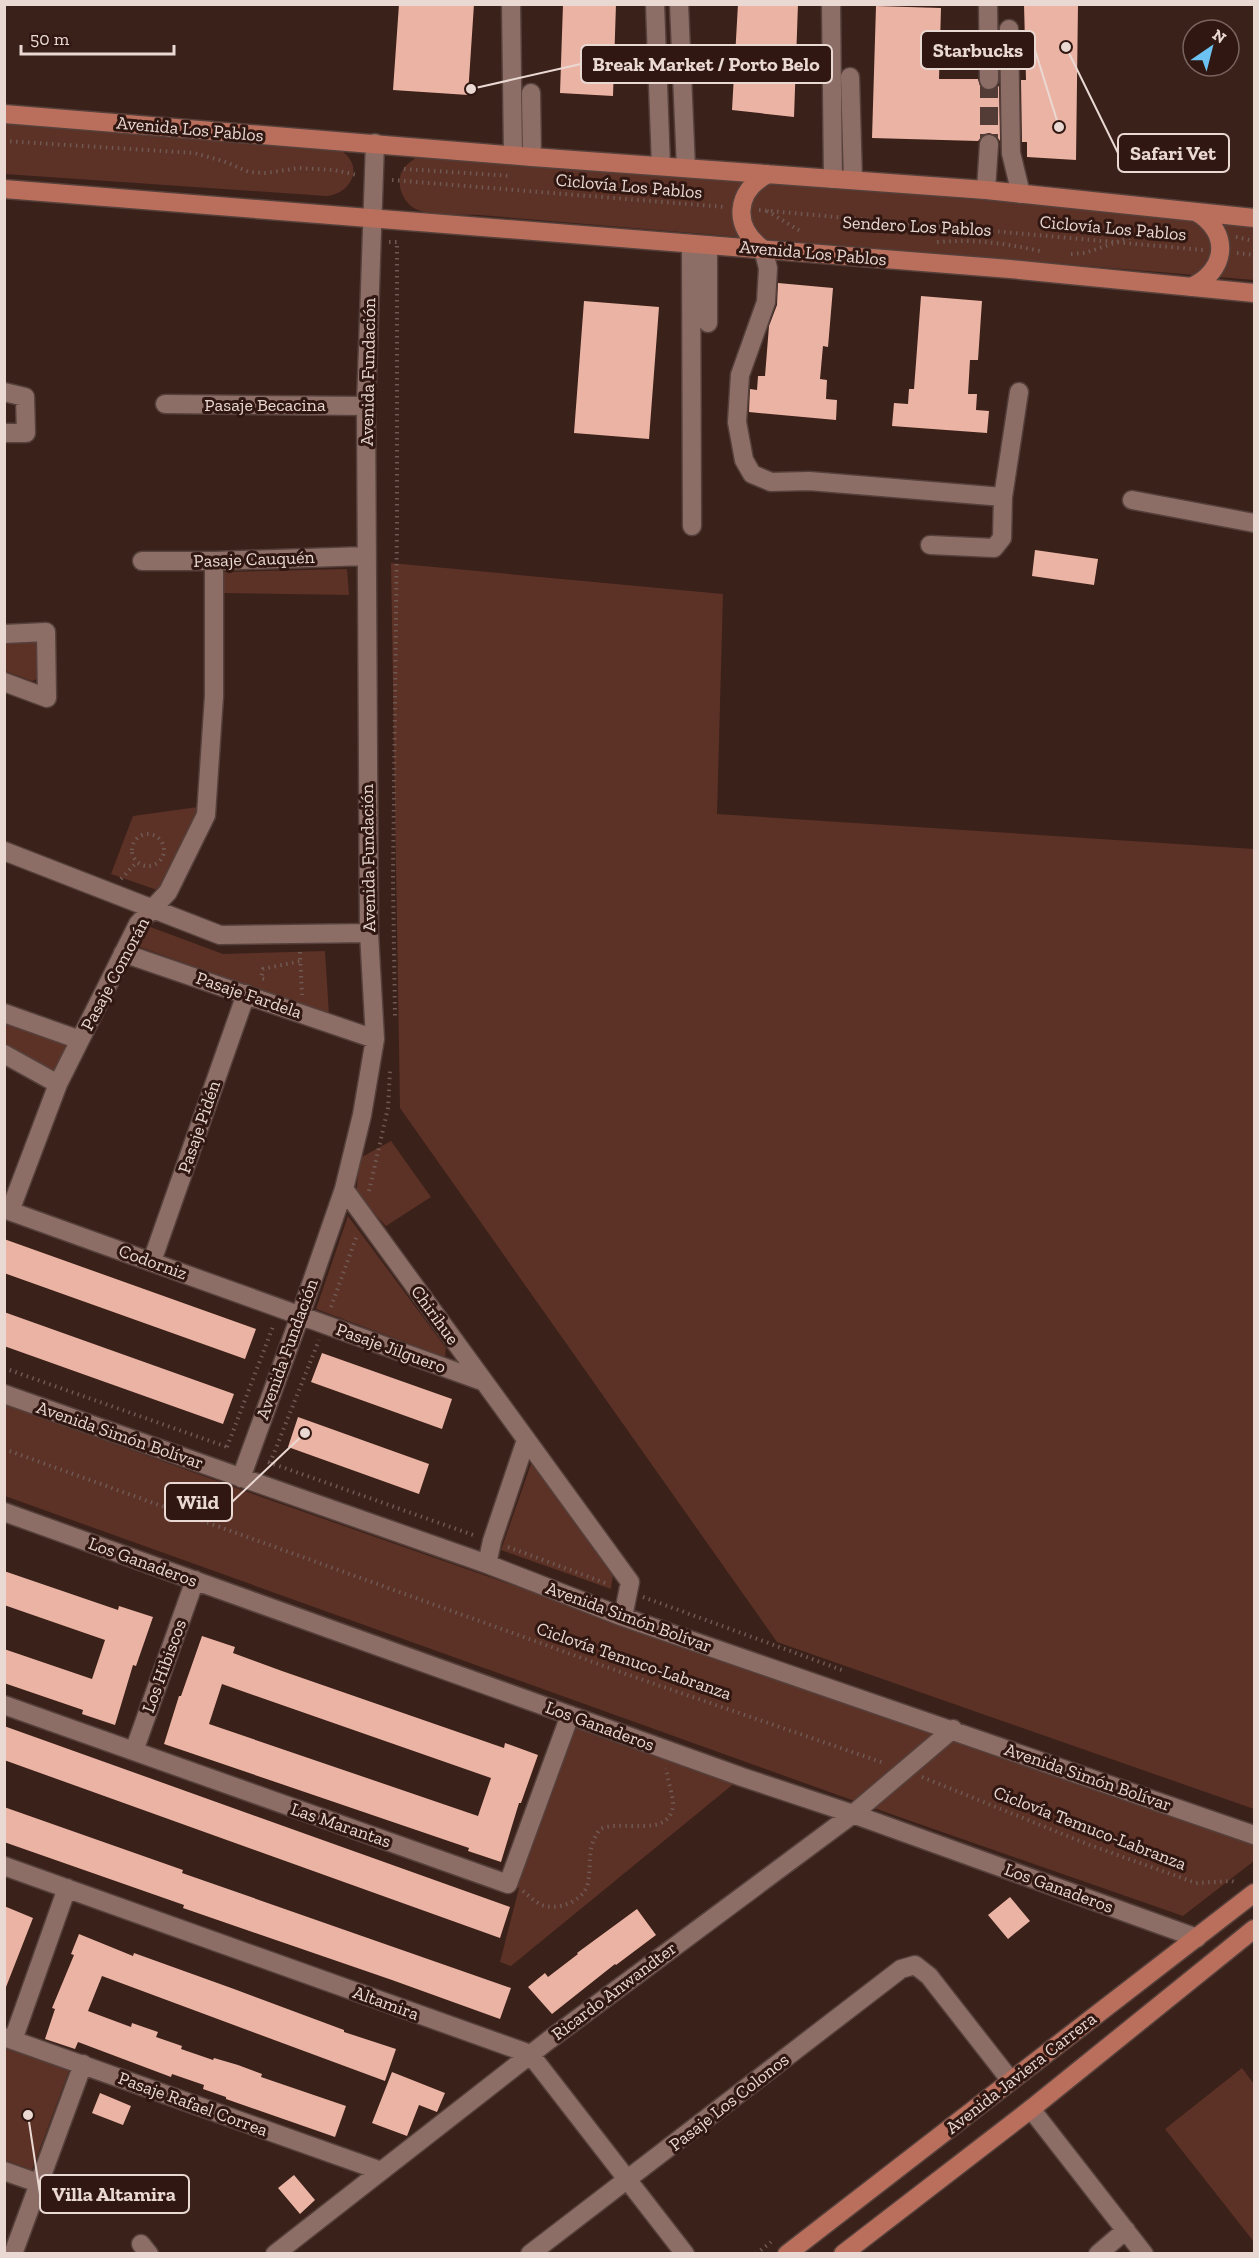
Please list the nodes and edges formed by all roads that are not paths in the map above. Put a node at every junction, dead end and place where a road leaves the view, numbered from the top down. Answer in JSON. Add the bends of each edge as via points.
{"nodes":[{"id":1,"x":512,"y":4,"type":"edge"},
{"id":2,"x":655,"y":4,"type":"edge"},
{"id":3,"x":679,"y":4,"type":"edge"},
{"id":4,"x":831,"y":4,"type":"edge"},
{"id":5,"x":988,"y":4,"type":"edge"},
{"id":6,"x":1009,"y":28,"type":"dead end"},
{"id":7,"x":850,"y":77,"type":"dead end"},
{"id":8,"x":988,"y":80,"type":"tunnel mouth"},
{"id":9,"x":531,"y":93,"type":"dead end"},
{"id":10,"x":4,"y":114,"type":"edge"},
{"id":11,"x":375,"y":143,"type":"junction"},
{"id":12,"x":989,"y":144,"type":"tunnel mouth"},
{"id":13,"x":513,"y":155,"type":"junction"},
{"id":14,"x":532,"y":157,"type":"junction"},
{"id":15,"x":661,"y":166,"type":"junction"},
{"id":16,"x":687,"y":168,"type":"junction"},
{"id":17,"x":768,"y":174,"type":"junction"},
{"id":18,"x":833,"y":179,"type":"junction"},
{"id":19,"x":853,"y":180,"type":"junction"},
{"id":20,"x":4,"y":189,"type":"edge"},
{"id":21,"x":986,"y":190,"type":"junction"},
{"id":22,"x":1021,"y":194,"type":"junction"},
{"id":23,"x":1196,"y":212,"type":"junction"},
{"id":24,"x":372,"y":218,"type":"junction"},
{"id":25,"x":1254,"y":218,"type":"edge"},
{"id":26,"x":700,"y":244,"type":"junction"},
{"id":27,"x":763,"y":249,"type":"junction"},
{"id":28,"x":1191,"y":287,"type":"junction"},
{"id":29,"x":1254,"y":293,"type":"edge"},
{"id":30,"x":708,"y":323,"type":"dead end"},
{"id":31,"x":4,"y":392,"type":"edge"},
{"id":32,"x":1019,"y":392,"type":"dead end"},
{"id":33,"x":165,"y":404,"type":"dead end"},
{"id":34,"x":366,"y":406,"type":"junction"},
{"id":35,"x":4,"y":433,"type":"edge"},
{"id":36,"x":1003,"y":497,"type":"junction"},
{"id":37,"x":1132,"y":500,"type":"dead end"},
{"id":38,"x":1254,"y":523,"type":"edge"},
{"id":39,"x":692,"y":526,"type":"dead end"},
{"id":40,"x":930,"y":545,"type":"dead end"},
{"id":41,"x":366,"y":556,"type":"junction"},
{"id":42,"x":142,"y":561,"type":"dead end"},
{"id":43,"x":214,"y":561,"type":"junction"},
{"id":44,"x":4,"y":634,"type":"edge"},
{"id":45,"x":4,"y":681,"type":"edge"},
{"id":46,"x":4,"y":851,"type":"edge"},
{"id":47,"x":153,"y":907,"type":"junction"},
{"id":48,"x":369,"y":933,"type":"junction"},
{"id":49,"x":123,"y":953,"type":"junction"},
{"id":50,"x":246,"y":994,"type":"junction"},
{"id":51,"x":4,"y":1013,"type":"edge"},
{"id":52,"x":375,"y":1039,"type":"junction"},
{"id":53,"x":80,"y":1040,"type":"junction"},
{"id":54,"x":4,"y":1054,"type":"edge"},
{"id":55,"x":58,"y":1083,"type":"junction"},
{"id":56,"x":344,"y":1189,"type":"junction"},
{"id":57,"x":7,"y":1210,"type":"edge"},
{"id":58,"x":152,"y":1261,"type":"junction"},
{"id":59,"x":300,"y":1316,"type":"junction"},
{"id":60,"x":482,"y":1381,"type":"junction"},
{"id":61,"x":4,"y":1394,"type":"edge"},
{"id":62,"x":526,"y":1440,"type":"junction"},
{"id":63,"x":241,"y":1478,"type":"junction"},
{"id":64,"x":4,"y":1512,"type":"edge"},
{"id":65,"x":487,"y":1564,"type":"junction"},
{"id":66,"x":195,"y":1580,"type":"junction"},
{"id":67,"x":623,"y":1617,"type":"junction"},
{"id":68,"x":4,"y":1705,"type":"edge"},
{"id":69,"x":570,"y":1715,"type":"junction"},
{"id":70,"x":953,"y":1729,"type":"junction"},
{"id":71,"x":134,"y":1751,"type":"junction"},
{"id":72,"x":853,"y":1814,"type":"junction"},
{"id":73,"x":1254,"y":1835,"type":"edge"},
{"id":74,"x":4,"y":1866,"type":"edge"},
{"id":75,"x":67,"y":1888,"type":"junction"},
{"id":76,"x":1250,"y":1890,"type":"edge"},
{"id":77,"x":1254,"y":1929,"type":"edge"},
{"id":78,"x":1197,"y":1938,"type":"junction"},
{"id":79,"x":1187,"y":1983,"type":"junction"},
{"id":80,"x":9,"y":2038,"type":"edge"},
{"id":81,"x":530,"y":2054,"type":"junction"},
{"id":82,"x":83,"y":2064,"type":"junction"},
{"id":83,"x":1011,"y":2081,"type":"junction"},
{"id":84,"x":1031,"y":2109,"type":"junction"},
{"id":85,"x":4,"y":2171,"type":"edge"},
{"id":86,"x":381,"y":2171,"type":"junction"},
{"id":87,"x":629,"y":2179,"type":"junction"},
{"id":88,"x":38,"y":2183,"type":"junction"},
{"id":89,"x":1126,"y":2230,"type":"junction"},
{"id":90,"x":13,"y":2253,"type":"edge"},
{"id":91,"x":275,"y":2253,"type":"edge"},
{"id":92,"x":530,"y":2253,"type":"edge"},
{"id":93,"x":685,"y":2253,"type":"edge"},
{"id":94,"x":787,"y":2253,"type":"edge"},
{"id":95,"x":843,"y":2253,"type":"edge"},
{"id":96,"x":1098,"y":2253,"type":"edge"},
{"id":97,"x":1144,"y":2253,"type":"edge"}],
"edges":[{"from":1,"to":13,"type":"street"},
{"from":2,"to":15,"type":"street"},
{"from":3,"to":16,"type":"street"},
{"from":4,"to":18,"type":"street"},
{"from":5,"to":8,"type":"street"},
{"from":6,"to":22,"type":"street","via":[[1011,153]]},
{"from":7,"to":19,"type":"street"},
{"from":9,"to":14,"type":"street"},
{"from":10,"to":11,"type":"main road","name":"Avenida Los Pablos"},
{"from":11,"to":13,"type":"main road","name":"Avenida Los Pablos"},
{"from":11,"to":24,"type":"street"},
{"from":12,"to":21,"type":"street"},
{"from":13,"to":14,"type":"main road","name":"Avenida Los Pablos"},
{"from":14,"to":15,"type":"main road","name":"Avenida Los Pablos"},
{"from":15,"to":16,"type":"main road","name":"Avenida Los Pablos"},
{"from":16,"to":17,"type":"main road","name":"Avenida Los Pablos"},
{"from":17,"to":18,"type":"main road","name":"Avenida Los Pablos"},
{"from":17,"to":27,"type":"main road","via":[[753,184],[743,203],[744,228]]},
{"from":18,"to":19,"type":"main road","name":"Avenida Los Pablos"},
{"from":19,"to":21,"type":"main road","name":"Avenida Los Pablos"},
{"from":20,"to":24,"type":"main road","name":"Avenida Los Pablos"},
{"from":21,"to":22,"type":"main road","name":"Avenida Los Pablos"},
{"from":22,"to":23,"type":"main road","name":"Avenida Los Pablos"},
{"from":23,"to":25,"type":"main road","name":"Avenida Los Pablos"},
{"from":23,"to":28,"type":"main road","via":[[1211,224],[1218,243],[1214,270]]},
{"from":24,"to":26,"type":"main road","name":"Avenida Los Pablos"},
{"from":24,"to":34,"type":"street","name":"Avenida Fundación"},
{"from":26,"to":27,"type":"main road","name":"Avenida Los Pablos"},
{"from":26,"to":30,"type":"street"},
{"from":26,"to":39,"type":"street"},
{"from":27,"to":28,"type":"main road","name":"Avenida Los Pablos"},
{"from":27,"to":36,"type":"street","via":[[768,268],[766,302],[740,375],[737,422],[744,460],[752,474],[771,482],[809,481]]},
{"from":28,"to":29,"type":"main road","name":"Avenida Los Pablos"},
{"from":31,"to":35,"type":"street","via":[[25,397],[26,433]]},
{"from":32,"to":36,"type":"street"},
{"from":33,"to":34,"type":"street","name":"Pasaje Becacina"},
{"from":34,"to":41,"type":"street","name":"Avenida Fundación"},
{"from":36,"to":40,"type":"street","via":[[1002,538],[994,548]]},
{"from":37,"to":38,"type":"street"},
{"from":41,"to":43,"type":"street","name":"Pasaje Cauquén"},
{"from":41,"to":48,"type":"street","name":"Avenida Fundación"},
{"from":42,"to":43,"type":"street","name":"Pasaje Cauquén"},
{"from":43,"to":47,"type":"street","name":"Pasaje Comorán","via":[[214,696],[206,815],[168,892]]},
{"from":44,"to":45,"type":"street","via":[[46,632],[47,698]]},
{"from":46,"to":47,"type":"street"},
{"from":47,"to":48,"type":"street","via":[[220,935]]},
{"from":47,"to":49,"type":"street","name":"Pasaje Comorán","via":[[138,924]]},
{"from":48,"to":52,"type":"street","name":"Avenida Fundación"},
{"from":49,"to":50,"type":"street","name":"Pasaje Fardela"},
{"from":49,"to":53,"type":"street","name":"Pasaje Comorán"},
{"from":50,"to":52,"type":"street","name":"Pasaje Fardela"},
{"from":50,"to":58,"type":"street","name":"Pasaje Pidén"},
{"from":51,"to":53,"type":"street"},
{"from":52,"to":56,"type":"street","name":"Avenida Fundación"},
{"from":53,"to":55,"type":"street","name":"Pasaje Comorán"},
{"from":54,"to":55,"type":"street"},
{"from":55,"to":57,"type":"street","name":"Pasaje Comorán"},
{"from":56,"to":59,"type":"street","name":"Avenida Fundación"},
{"from":56,"to":60,"type":"street","name":"Chirihue"},
{"from":57,"to":58,"type":"street","name":"Codorniz"},
{"from":58,"to":59,"type":"street","name":"Codorniz"},
{"from":59,"to":60,"type":"street","name":"Pasaje Jilguero"},
{"from":59,"to":63,"type":"street","name":"Avenida Fundación"},
{"from":60,"to":62,"type":"street","name":"Chirihue"},
{"from":61,"to":63,"type":"street","name":"Avenida Simón Bolívar"},
{"from":62,"to":65,"type":"street"},
{"from":62,"to":67,"type":"street","name":"Chirihue","via":[[630,1582]]},
{"from":63,"to":65,"type":"street","name":"Avenida Simón Bolívar"},
{"from":64,"to":66,"type":"street","name":"Los Ganaderos"},
{"from":65,"to":67,"type":"street","name":"Avenida Simón Bolívar"},
{"from":66,"to":69,"type":"street","name":"Los Ganaderos"},
{"from":66,"to":71,"type":"street","name":"Los Hibiscos"},
{"from":67,"to":70,"type":"street","name":"Avenida Simón Bolívar"},
{"from":68,"to":71,"type":"street","name":"Las Marantas"},
{"from":69,"to":71,"type":"street","name":"Las Marantas","via":[[508,1884]]},
{"from":69,"to":72,"type":"street","name":"Los Ganaderos"},
{"from":70,"to":72,"type":"street","name":"Ricardo Anwandter"},
{"from":70,"to":73,"type":"street","name":"Avenida Simón Bolívar"},
{"from":72,"to":78,"type":"street","name":"Los Ganaderos"},
{"from":72,"to":81,"type":"street","name":"Ricardo Anwandter"},
{"from":74,"to":75,"type":"street","name":"Altamira"},
{"from":75,"to":80,"type":"street"},
{"from":75,"to":81,"type":"street","name":"Altamira"},
{"from":76,"to":78,"type":"main road","name":"Avenida Javiera Carrera"},
{"from":77,"to":79,"type":"main road","name":"Avenida Javiera Carrera"},
{"from":78,"to":79,"type":"main road","via":[[1198,1957]]},
{"from":78,"to":83,"type":"main road","name":"Avenida Javiera Carrera"},
{"from":79,"to":84,"type":"main road","name":"Avenida Javiera Carrera"},
{"from":80,"to":82,"type":"street","name":"Pasaje Rafael Correa"},
{"from":81,"to":86,"type":"street","name":"Ricardo Anwandter"},
{"from":81,"to":87,"type":"street"},
{"from":82,"to":86,"type":"street","name":"Pasaje Rafael Correa"},
{"from":82,"to":88,"type":"street"},
{"from":83,"to":87,"type":"street","name":"Pasaje Los Colonos","via":[[929,1976],[915,1965],[901,1969]]},
{"from":83,"to":94,"type":"main road","name":"Avenida Javiera Carrera"},
{"from":84,"to":89,"type":"street"},
{"from":84,"to":95,"type":"main road","name":"Avenida Javiera Carrera"},
{"from":85,"to":88,"type":"street"},
{"from":86,"to":91,"type":"street","name":"Ricardo Anwandter"},
{"from":87,"to":92,"type":"street","name":"Pasaje Los Colonos"},
{"from":87,"to":93,"type":"street"},
{"from":88,"to":90,"type":"street"},
{"from":89,"to":96,"type":"street"},
{"from":89,"to":97,"type":"street"}]}
